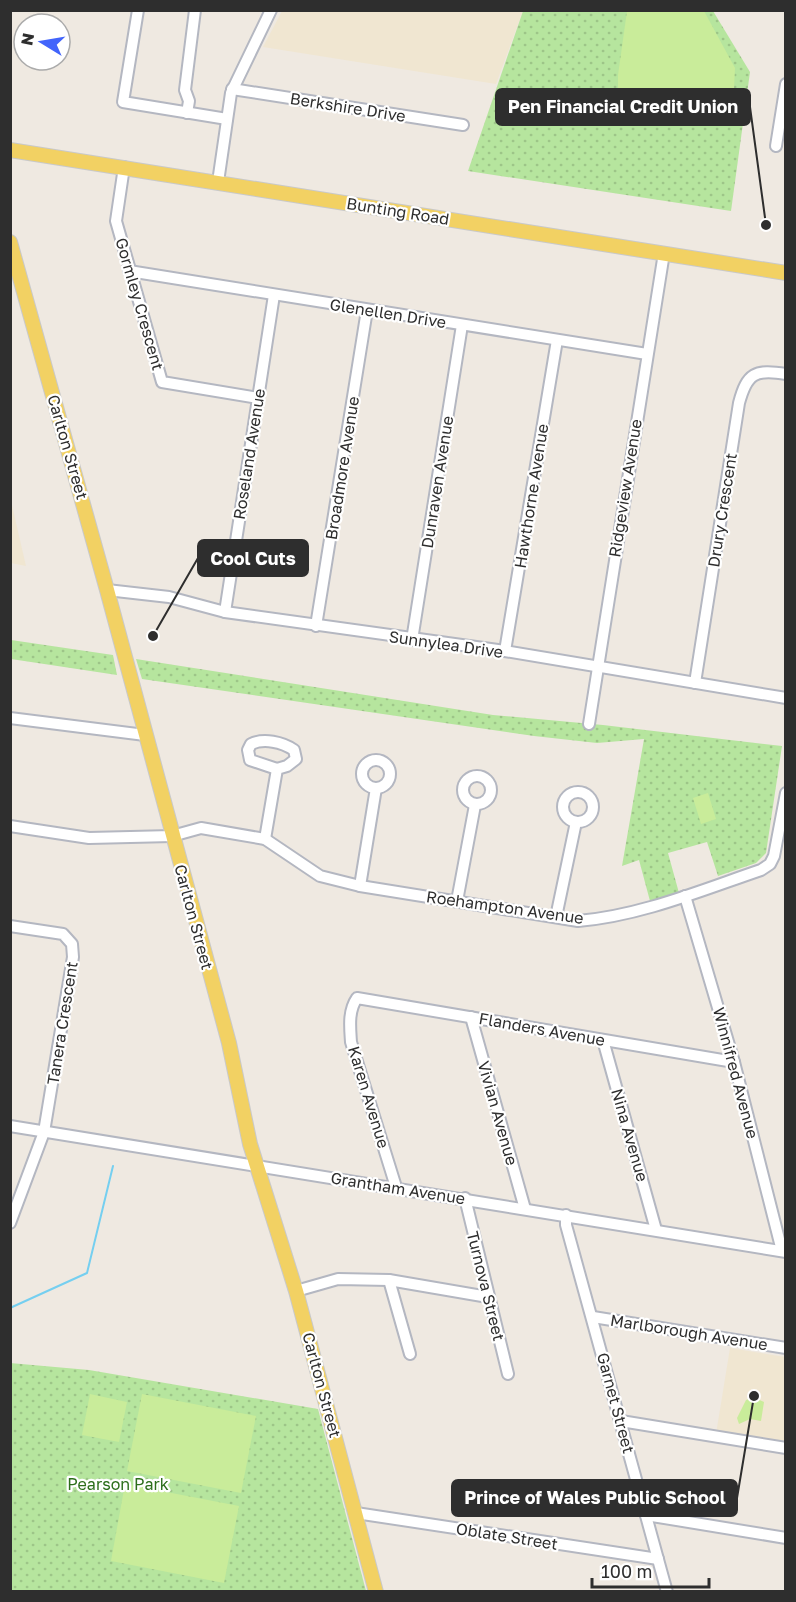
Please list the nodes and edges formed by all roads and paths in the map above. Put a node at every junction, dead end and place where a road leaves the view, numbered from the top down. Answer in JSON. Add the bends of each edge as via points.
{"nodes":[{"id":1,"x":138,"y":10,"type":"edge"},
{"id":2,"x":195,"y":10,"type":"edge"},
{"id":3,"x":271,"y":10,"type":"edge"},
{"id":4,"x":786,"y":84,"type":"edge"},
{"id":5,"x":232,"y":89,"type":"junction"},
{"id":6,"x":187,"y":113,"type":"junction"},
{"id":7,"x":227,"y":119,"type":"junction"},
{"id":8,"x":783,"y":121,"type":"edge"},
{"id":9,"x":463,"y":124,"type":"dead end"},
{"id":10,"x":776,"y":146,"type":"dead end"},
{"id":11,"x":10,"y":150,"type":"edge"},
{"id":12,"x":33,"y":154,"type":"junction"},
{"id":13,"x":10,"y":158,"type":"edge"},
{"id":14,"x":124,"y":167,"type":"junction"},
{"id":15,"x":218,"y":182,"type":"junction"},
{"id":16,"x":10,"y":242,"type":"edge"},
{"id":17,"x":664,"y":253,"type":"junction"},
{"id":18,"x":129,"y":271,"type":"junction"},
{"id":19,"x":786,"y":273,"type":"edge"},
{"id":20,"x":15,"y":278,"type":"edge"},
{"id":21,"x":274,"y":295,"type":"junction"},
{"id":22,"x":367,"y":310,"type":"junction"},
{"id":23,"x":462,"y":325,"type":"junction"},
{"id":24,"x":557,"y":340,"type":"junction"},
{"id":25,"x":647,"y":354,"type":"junction"},
{"id":26,"x":786,"y":374,"type":"edge"},
{"id":27,"x":258,"y":398,"type":"junction"},
{"id":28,"x":107,"y":590,"type":"junction"},
{"id":29,"x":225,"y":612,"type":"junction"},
{"id":30,"x":316,"y":626,"type":"junction"},
{"id":31,"x":412,"y":640,"type":"junction"},
{"id":32,"x":505,"y":651,"type":"junction"},
{"id":33,"x":596,"y":666,"type":"junction"},
{"id":34,"x":695,"y":683,"type":"junction"},
{"id":35,"x":786,"y":698,"type":"edge"},
{"id":36,"x":10,"y":718,"type":"edge"},
{"id":37,"x":589,"y":724,"type":"dead end"},
{"id":38,"x":145,"y":735,"type":"junction"},
{"id":39,"x":277,"y":769,"type":"dead end"},
{"id":40,"x":376,"y":788,"type":"dead end"},
{"id":41,"x":786,"y":793,"type":"edge"},
{"id":42,"x":475,"y":805,"type":"dead end"},
{"id":43,"x":576,"y":822,"type":"dead end"},
{"id":44,"x":10,"y":826,"type":"edge"},
{"id":45,"x":172,"y":836,"type":"junction"},
{"id":46,"x":266,"y":839,"type":"junction"},
{"id":47,"x":360,"y":886,"type":"junction"},
{"id":48,"x":684,"y":896,"type":"junction"},
{"id":49,"x":457,"y":901,"type":"junction"},
{"id":50,"x":556,"y":917,"type":"junction"},
{"id":51,"x":10,"y":926,"type":"edge"},
{"id":52,"x":352,"y":1005,"type":"joint"},
{"id":53,"x":471,"y":1017,"type":"junction"},
{"id":54,"x":603,"y":1040,"type":"junction"},
{"id":55,"x":734,"y":1062,"type":"junction"},
{"id":56,"x":10,"y":1126,"type":"edge"},
{"id":57,"x":44,"y":1132,"type":"junction"},
{"id":58,"x":257,"y":1167,"type":"junction"},
{"id":59,"x":396,"y":1187,"type":"junction"},
{"id":60,"x":465,"y":1198,"type":"junction"},
{"id":61,"x":525,"y":1209,"type":"junction"},
{"id":62,"x":566,"y":1215,"type":"junction"},
{"id":63,"x":10,"y":1223,"type":"edge"},
{"id":64,"x":656,"y":1230,"type":"junction"},
{"id":65,"x":784,"y":1251,"type":"edge"},
{"id":66,"x":389,"y":1280,"type":"junction"},
{"id":67,"x":296,"y":1291,"type":"junction"},
{"id":68,"x":488,"y":1297,"type":"junction"},
{"id":69,"x":593,"y":1317,"type":"junction"},
{"id":70,"x":786,"y":1348,"type":"edge"},
{"id":71,"x":410,"y":1354,"type":"dead end"},
{"id":72,"x":508,"y":1374,"type":"dead end"},
{"id":73,"x":621,"y":1421,"type":"junction"},
{"id":74,"x":786,"y":1448,"type":"edge"},
{"id":75,"x":356,"y":1513,"type":"junction"},
{"id":76,"x":646,"y":1515,"type":"junction"},
{"id":77,"x":786,"y":1538,"type":"edge"},
{"id":78,"x":658,"y":1559,"type":"junction"},
{"id":79,"x":376,"y":1592,"type":"edge"},
{"id":80,"x":667,"y":1592,"type":"edge"}],
"edges":[{"from":1,"to":6,"type":"street","via":[[123,102]]},
{"from":2,"to":6,"type":"street","via":[[185,90],[189,101]]},
{"from":3,"to":5,"type":"street"},
{"from":4,"to":8,"type":"street"},
{"from":5,"to":7,"type":"street"},
{"from":5,"to":9,"type":"street","name":"Berkshire Drive"},
{"from":6,"to":7,"type":"street"},
{"from":7,"to":15,"type":"street"},
{"from":8,"to":10,"type":"street"},
{"from":11,"to":12,"type":"main road","name":"Bunting Road"},
{"from":12,"to":13,"type":"main road"},
{"from":12,"to":14,"type":"main road","name":"Bunting Road"},
{"from":14,"to":15,"type":"main road","name":"Bunting Road"},
{"from":14,"to":18,"type":"street","name":"Gormley Crescent","via":[[116,222]]},
{"from":15,"to":17,"type":"main road","name":"Bunting Road"},
{"from":16,"to":20,"type":"main road","name":"Carlton Street"},
{"from":17,"to":19,"type":"main road","name":"Bunting Road"},
{"from":17,"to":25,"type":"street","name":"Ridgeview Avenue"},
{"from":18,"to":21,"type":"street","name":"Glenellen Drive"},
{"from":18,"to":27,"type":"street","name":"Gormley Crescent","via":[[162,382]]},
{"from":20,"to":28,"type":"main road","name":"Carlton Street"},
{"from":21,"to":22,"type":"street","name":"Glenellen Drive"},
{"from":21,"to":27,"type":"street","name":"Roseland Avenue"},
{"from":22,"to":23,"type":"street","name":"Glenellen Drive"},
{"from":22,"to":30,"type":"street","name":"Broadmore Avenue"},
{"from":23,"to":24,"type":"street","name":"Glenellen Drive"},
{"from":23,"to":31,"type":"street","name":"Dunraven Avenue"},
{"from":24,"to":25,"type":"street","name":"Glenellen Drive"},
{"from":24,"to":32,"type":"street","name":"Hawthorne Avenue"},
{"from":25,"to":33,"type":"street","name":"Ridgeview Avenue"},
{"from":26,"to":34,"type":"street","name":"Drury Crescent","via":[[753,374],[744,384]]},
{"from":27,"to":29,"type":"street","name":"Roseland Avenue"},
{"from":28,"to":29,"type":"street","name":"Sunnylea Drive","via":[[169,597]]},
{"from":28,"to":38,"type":"main road","name":"Carlton Street"},
{"from":29,"to":30,"type":"street","name":"Sunnylea Drive"},
{"from":30,"to":31,"type":"street","name":"Sunnylea Drive"},
{"from":31,"to":32,"type":"street","name":"Sunnylea Drive"},
{"from":32,"to":33,"type":"street","name":"Sunnylea Drive"},
{"from":33,"to":34,"type":"street","name":"Sunnylea Drive"},
{"from":33,"to":37,"type":"street","name":"Ridgeview Avenue"},
{"from":34,"to":35,"type":"street","name":"Sunnylea Drive"},
{"from":36,"to":38,"type":"street"},
{"from":38,"to":45,"type":"main road","name":"Carlton Street"},
{"from":39,"to":46,"type":"street"},
{"from":40,"to":47,"type":"street"},
{"from":41,"to":48,"type":"street","name":"Roehampton Avenue","via":[[770,864]]},
{"from":42,"to":49,"type":"street"},
{"from":43,"to":50,"type":"street"},
{"from":44,"to":45,"type":"street","name":"Roehampton Avenue","via":[[89,838]]},
{"from":45,"to":46,"type":"street","name":"Roehampton Avenue","via":[[201,828]]},
{"from":45,"to":58,"type":"main road","name":"Carlton Street","via":[[229,1043]]},
{"from":46,"to":47,"type":"street","name":"Roehampton Avenue","via":[[320,876]]},
{"from":47,"to":49,"type":"street","name":"Roehampton Avenue"},
{"from":48,"to":50,"type":"street","name":"Roehampton Avenue","via":[[598,919]]},
{"from":48,"to":55,"type":"street","name":"Winnifred Avenue"},
{"from":49,"to":50,"type":"street","name":"Roehampton Avenue"},
{"from":51,"to":57,"type":"street","name":"Tanera Crescent","via":[[63,934],[72,944]]},
{"from":52,"to":53,"type":"street","name":"Flanders Avenue","via":[[357,998],[368,998]]},
{"from":52,"to":59,"type":"street","name":"Karen Avenue","via":[[351,1042]]},
{"from":53,"to":54,"type":"street","name":"Flanders Avenue"},
{"from":53,"to":61,"type":"street","name":"Vivian Avenue"},
{"from":54,"to":55,"type":"street","name":"Flanders Avenue"},
{"from":54,"to":64,"type":"street","name":"Nina Avenue"},
{"from":55,"to":65,"type":"street","name":"Winnifred Avenue"},
{"from":56,"to":57,"type":"street","name":"Grantham Avenue"},
{"from":57,"to":58,"type":"street","name":"Grantham Avenue","via":[[119,1141]]},
{"from":57,"to":63,"type":"street"},
{"from":58,"to":59,"type":"street","name":"Grantham Avenue"},
{"from":58,"to":67,"type":"main road","name":"Carlton Street"},
{"from":59,"to":60,"type":"street","name":"Grantham Avenue"},
{"from":60,"to":61,"type":"street","name":"Grantham Avenue"},
{"from":60,"to":68,"type":"street","name":"Turnova Street"},
{"from":61,"to":62,"type":"street","name":"Grantham Avenue"},
{"from":62,"to":64,"type":"street","name":"Grantham Avenue"},
{"from":62,"to":69,"type":"street","name":"Garnet Street"},
{"from":64,"to":65,"type":"street","name":"Grantham Avenue"},
{"from":66,"to":67,"type":"street","via":[[338,1279]]},
{"from":66,"to":68,"type":"street"},
{"from":66,"to":71,"type":"street"},
{"from":67,"to":75,"type":"main road","name":"Carlton Street"},
{"from":68,"to":72,"type":"street","name":"Turnova Street"},
{"from":69,"to":70,"type":"street","name":"Marlborough Avenue"},
{"from":69,"to":73,"type":"street","name":"Garnet Street"},
{"from":73,"to":74,"type":"street"},
{"from":73,"to":76,"type":"street","name":"Garnet Street"},
{"from":75,"to":78,"type":"street","name":"Oblate Street"},
{"from":75,"to":79,"type":"main road","name":"Carlton Street"},
{"from":76,"to":77,"type":"street"},
{"from":76,"to":78,"type":"street","name":"Garnet Street"},
{"from":78,"to":80,"type":"street","name":"Garnet Street"}]}
